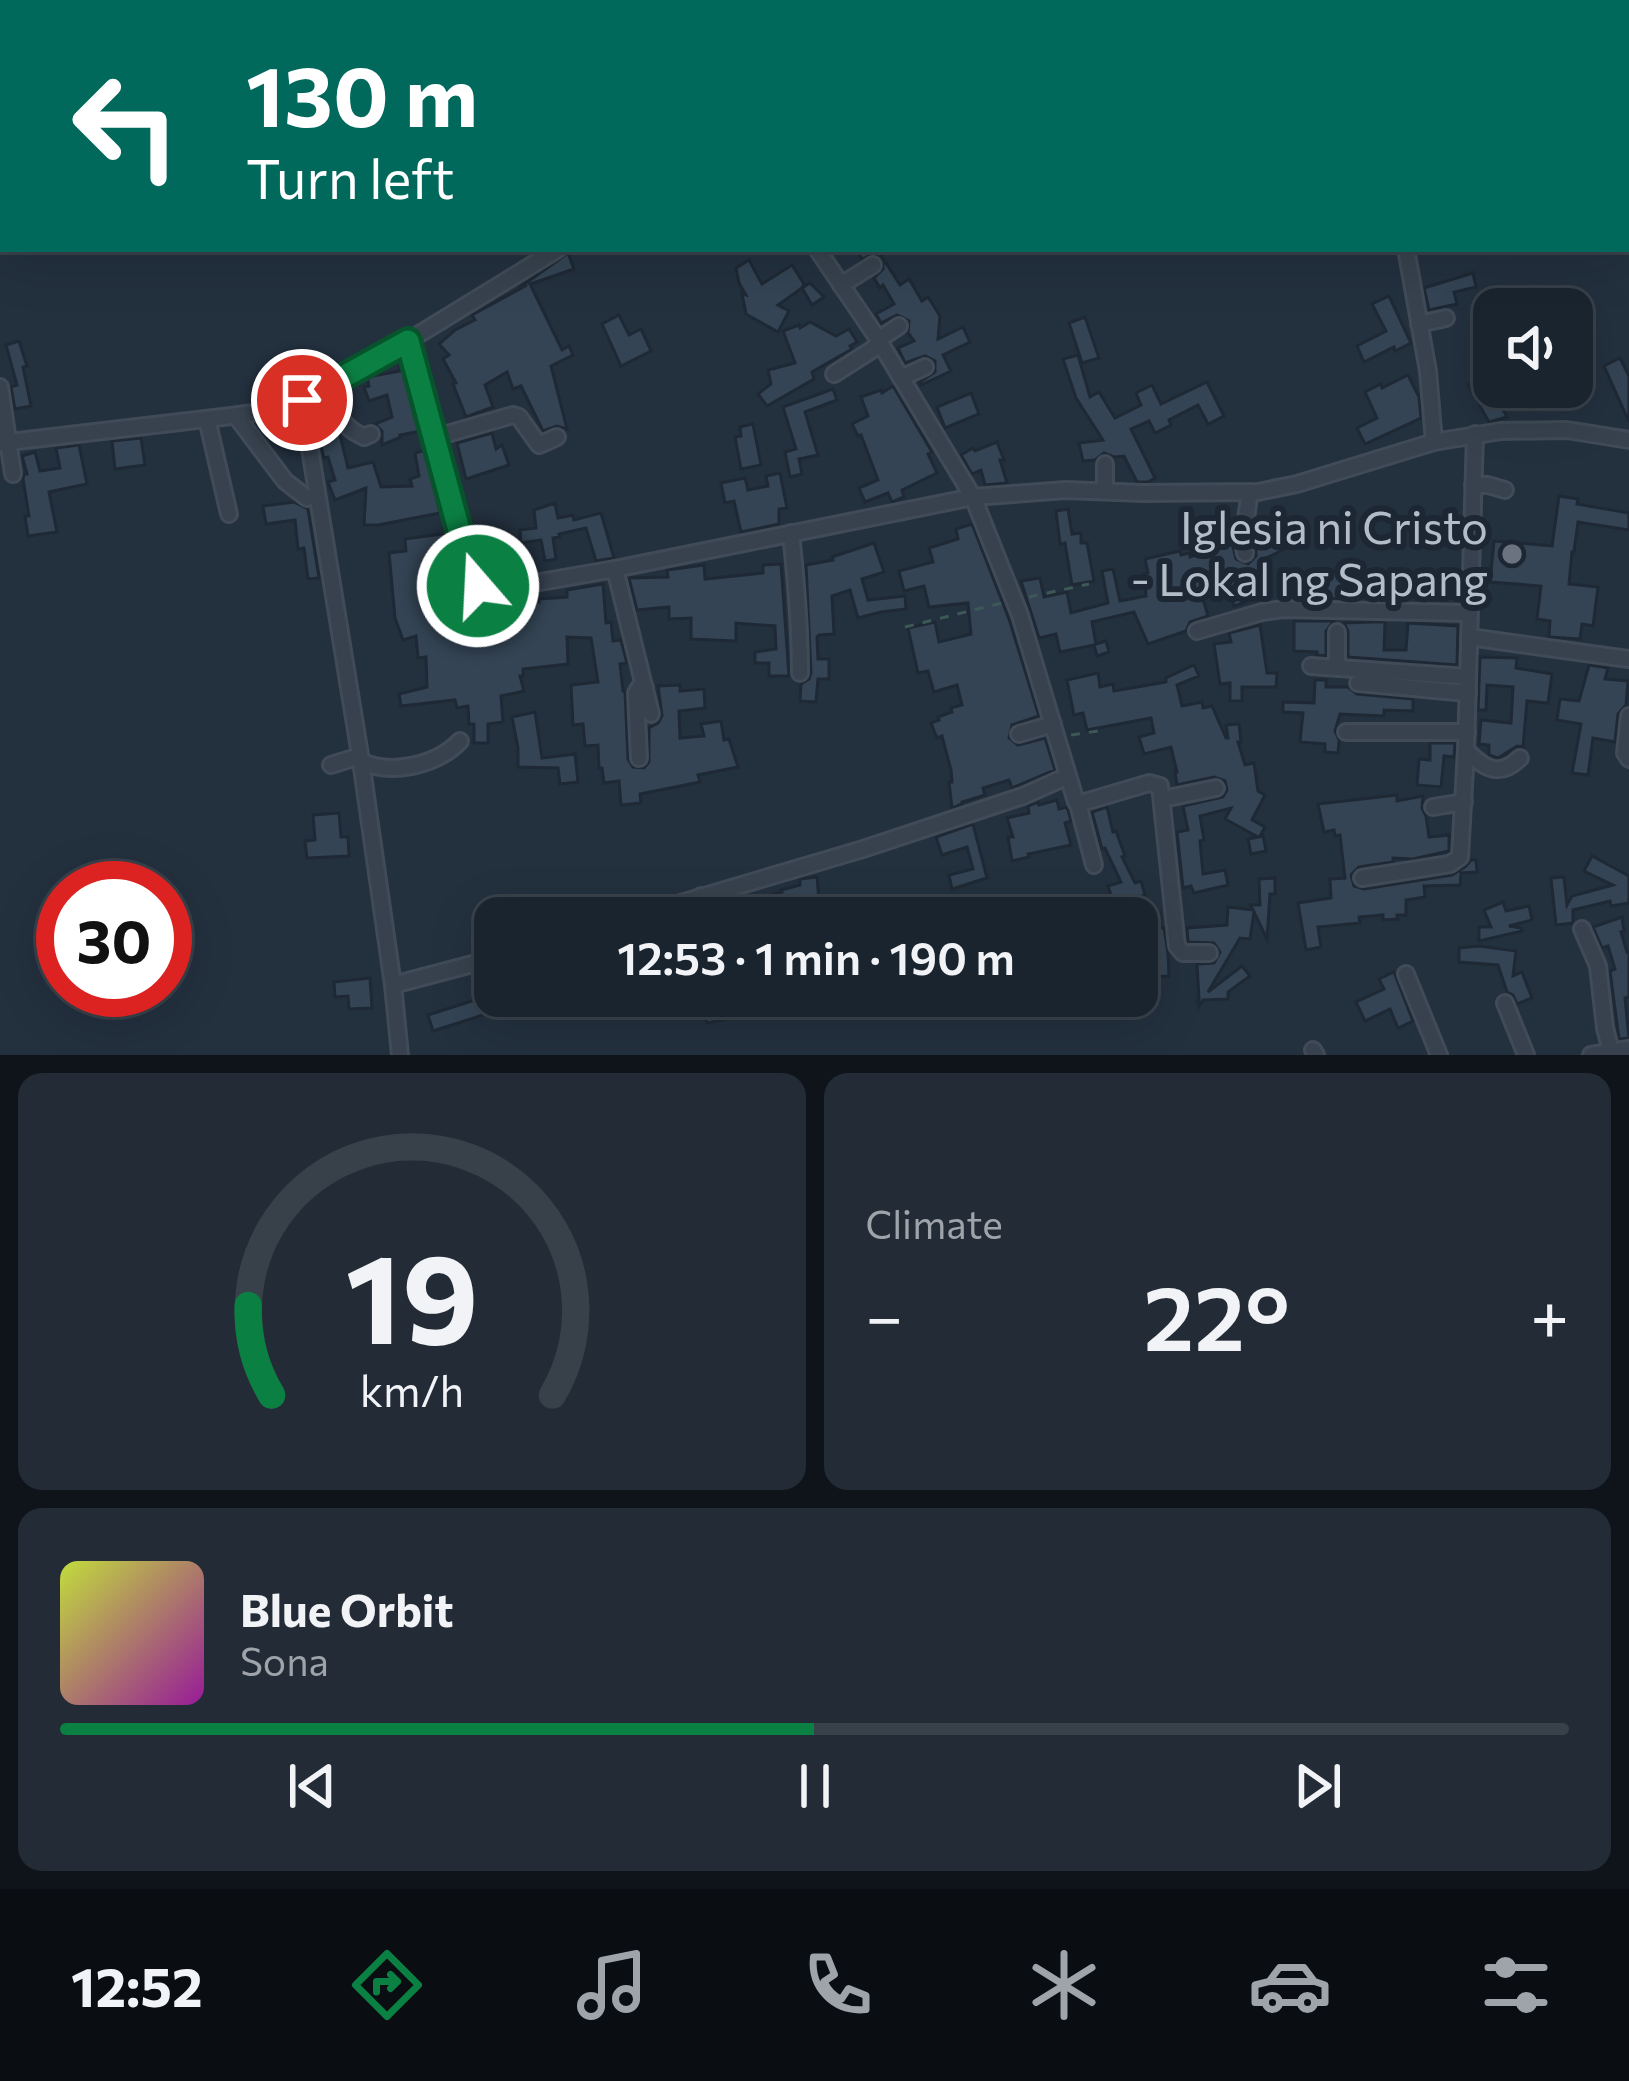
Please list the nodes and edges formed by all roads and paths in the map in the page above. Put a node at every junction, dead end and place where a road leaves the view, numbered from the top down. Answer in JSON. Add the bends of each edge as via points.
{"nodes":[{"id":1,"x":553,"y":252,"type":"edge"},
{"id":2,"x":819,"y":252,"type":"edge"},
{"id":3,"x":1407,"y":252,"type":"edge"},
{"id":4,"x":873,"y":265,"type":"dead end"},
{"id":5,"x":842,"y":285,"type":"junction"},
{"id":6,"x":1446,"y":318,"type":"dead end"},
{"id":7,"x":1419,"y":324,"type":"junction"},
{"id":8,"x":899,"y":326,"type":"dead end"},
{"id":9,"x":408,"y":341,"type":"junction"},
{"id":10,"x":879,"y":342,"type":"junction"},
{"id":11,"x":925,"y":367,"type":"dead end"},
{"id":12,"x":835,"y":374,"type":"dead end"},
{"id":13,"x":901,"y":378,"type":"junction"},
{"id":14,"x":333,"y":382,"type":"junction"},
{"id":15,"x":0,"y":387,"type":"edge"},
{"id":16,"x":302,"y":400,"type":"junction"},
{"id":17,"x":236,"y":416,"type":"junction"},
{"id":18,"x":208,"y":419,"type":"junction"},
{"id":19,"x":370,"y":434,"type":"dead end"},
{"id":20,"x":1475,"y":434,"type":"junction"},
{"id":21,"x":556,"y":437,"type":"dead end"},
{"id":22,"x":433,"y":438,"type":"junction"},
{"id":23,"x":1629,"y":440,"type":"edge"},
{"id":24,"x":4,"y":442,"type":"edge"},
{"id":25,"x":1434,"y":442,"type":"junction"},
{"id":26,"x":1105,"y":464,"type":"dead end"},
{"id":27,"x":13,"y":474,"type":"dead end"},
{"id":28,"x":1473,"y":485,"type":"junction"},
{"id":29,"x":1505,"y":490,"type":"dead end"},
{"id":30,"x":1105,"y":491,"type":"junction"},
{"id":31,"x":1249,"y":492,"type":"junction"},
{"id":32,"x":973,"y":497,"type":"junction"},
{"id":33,"x":307,"y":498,"type":"dead end"},
{"id":34,"x":229,"y":514,"type":"dead end"},
{"id":35,"x":791,"y":533,"type":"junction"},
{"id":36,"x":1245,"y":553,"type":"dead end"},
{"id":37,"x":615,"y":569,"type":"junction"},
{"id":38,"x":1089,"y":584,"type":"dead end"},
{"id":39,"x":1015,"y":600,"type":"junction"},
{"id":40,"x":1469,"y":613,"type":"junction"},
{"id":41,"x":905,"y":627,"type":"dead end"},
{"id":42,"x":1197,"y":632,"type":"dead end"},
{"id":43,"x":1337,"y":632,"type":"dead end"},
{"id":44,"x":1469,"y":638,"type":"junction"},
{"id":45,"x":1629,"y":658,"type":"edge"},
{"id":46,"x":1311,"y":666,"type":"dead end"},
{"id":47,"x":1336,"y":668,"type":"junction"},
{"id":48,"x":800,"y":673,"type":"dead end"},
{"id":49,"x":1358,"y":682,"type":"dead end"},
{"id":50,"x":1468,"y":685,"type":"junction"},
{"id":51,"x":645,"y":688,"type":"junction"},
{"id":52,"x":651,"y":714,"type":"dead end"},
{"id":53,"x":1629,"y":716,"type":"edge"},
{"id":54,"x":1055,"y":731,"type":"junction"},
{"id":55,"x":1098,"y":731,"type":"dead end"},
{"id":56,"x":1346,"y":732,"type":"dead end"},
{"id":57,"x":1467,"y":732,"type":"junction"},
{"id":58,"x":1019,"y":734,"type":"dead end"},
{"id":59,"x":460,"y":742,"type":"dead end"},
{"id":60,"x":1466,"y":751,"type":"junction"},
{"id":61,"x":639,"y":758,"type":"dead end"},
{"id":62,"x":1520,"y":758,"type":"dead end"},
{"id":63,"x":361,"y":759,"type":"junction"},
{"id":64,"x":1629,"y":759,"type":"edge"},
{"id":65,"x":331,"y":765,"type":"dead end"},
{"id":66,"x":1068,"y":776,"type":"junction"},
{"id":67,"x":1216,"y":788,"type":"dead end"},
{"id":68,"x":1163,"y":799,"type":"junction"},
{"id":69,"x":1463,"y":802,"type":"junction"},
{"id":70,"x":1078,"y":804,"type":"junction"},
{"id":71,"x":1433,"y":807,"type":"dead end"},
{"id":72,"x":1094,"y":865,"type":"dead end"},
{"id":73,"x":1361,"y":878,"type":"dead end"},
{"id":74,"x":701,"y":896,"type":"edge"},
{"id":75,"x":1582,"y":929,"type":"dead end"},
{"id":76,"x":1209,"y":953,"type":"dead end"},
{"id":77,"x":474,"y":964,"type":"edge"},
{"id":78,"x":1406,"y":974,"type":"dead end"},
{"id":79,"x":393,"y":985,"type":"junction"},
{"id":80,"x":1505,"y":1003,"type":"dead end"},
{"id":81,"x":1629,"y":1048,"type":"edge"},
{"id":82,"x":1611,"y":1053,"type":"edge"},
{"id":83,"x":400,"y":1055,"type":"edge"},
{"id":84,"x":1439,"y":1055,"type":"edge"},
{"id":85,"x":1526,"y":1055,"type":"edge"},
{"id":86,"x":1591,"y":1055,"type":"edge"}],
"edges":[{"from":1,"to":9,"type":"street"},
{"from":2,"to":5,"type":"street"},
{"from":3,"to":7,"type":"street"},
{"from":4,"to":5,"type":"street"},
{"from":5,"to":10,"type":"street"},
{"from":6,"to":7,"type":"street"},
{"from":7,"to":25,"type":"street"},
{"from":8,"to":10,"type":"street"},
{"from":9,"to":14,"type":"street"},
{"from":9,"to":22,"type":"street"},
{"from":10,"to":12,"type":"street"},
{"from":10,"to":13,"type":"street"},
{"from":11,"to":13,"type":"street"},
{"from":13,"to":32,"type":"street"},
{"from":14,"to":16,"type":"street"},
{"from":14,"to":19,"type":"street","via":[[344,426]]},
{"from":15,"to":24,"type":"street"},
{"from":16,"to":17,"type":"street"},
{"from":16,"to":63,"type":"street"},
{"from":17,"to":18,"type":"street"},
{"from":17,"to":33,"type":"street"},
{"from":18,"to":24,"type":"street"},
{"from":18,"to":34,"type":"street"},
{"from":20,"to":23,"type":"street","via":[[1567,430]]},
{"from":20,"to":25,"type":"street"},
{"from":20,"to":28,"type":"street"},
{"from":21,"to":22,"type":"street","via":[[539,445],[513,416]]},
{"from":22,"to":37,"type":"street","via":[[473,582],[482,589]]},
{"from":24,"to":27,"type":"street"},
{"from":25,"to":31,"type":"street"},
{"from":26,"to":30,"type":"street"},
{"from":28,"to":29,"type":"street"},
{"from":28,"to":40,"type":"street"},
{"from":30,"to":31,"type":"street"},
{"from":30,"to":32,"type":"street"},
{"from":31,"to":36,"type":"street"},
{"from":32,"to":35,"type":"street"},
{"from":32,"to":39,"type":"street"},
{"from":35,"to":37,"type":"street"},
{"from":35,"to":48,"type":"street"},
{"from":37,"to":51,"type":"street"},
{"from":38,"to":39,"type":"path"},
{"from":39,"to":41,"type":"path"},
{"from":39,"to":54,"type":"street"},
{"from":40,"to":42,"type":"street","via":[[1283,609]]},
{"from":40,"to":44,"type":"street"},
{"from":43,"to":47,"type":"street"},
{"from":44,"to":45,"type":"street"},
{"from":44,"to":50,"type":"street"},
{"from":46,"to":47,"type":"street"},
{"from":47,"to":50,"type":"street"},
{"from":49,"to":50,"type":"street"},
{"from":50,"to":57,"type":"street"},
{"from":51,"to":52,"type":"street"},
{"from":51,"to":61,"type":"street","via":[[636,693]]},
{"from":53,"to":64,"type":"street"},
{"from":54,"to":55,"type":"path"},
{"from":54,"to":58,"type":"street"},
{"from":54,"to":66,"type":"street"},
{"from":56,"to":57,"type":"street"},
{"from":57,"to":60,"type":"street"},
{"from":59,"to":63,"type":"street","via":[[408,766],[376,768]]},
{"from":60,"to":62,"type":"street","via":[[1493,770]]},
{"from":60,"to":69,"type":"street"},
{"from":63,"to":65,"type":"street"},
{"from":63,"to":79,"type":"street"},
{"from":66,"to":70,"type":"street"},
{"from":66,"to":74,"type":"street"},
{"from":67,"to":68,"type":"street"},
{"from":68,"to":70,"type":"street","via":[[1160,786],[1149,783]]},
{"from":68,"to":76,"type":"street","via":[[1177,946]]},
{"from":69,"to":71,"type":"street"},
{"from":69,"to":73,"type":"street","via":[[1456,860]]},
{"from":70,"to":72,"type":"street"},
{"from":75,"to":82,"type":"street","via":[[1598,966]]},
{"from":77,"to":79,"type":"street"},
{"from":78,"to":84,"type":"street"},
{"from":79,"to":83,"type":"street"},
{"from":80,"to":85,"type":"street"},
{"from":81,"to":82,"type":"street"},
{"from":82,"to":86,"type":"street"}]}
